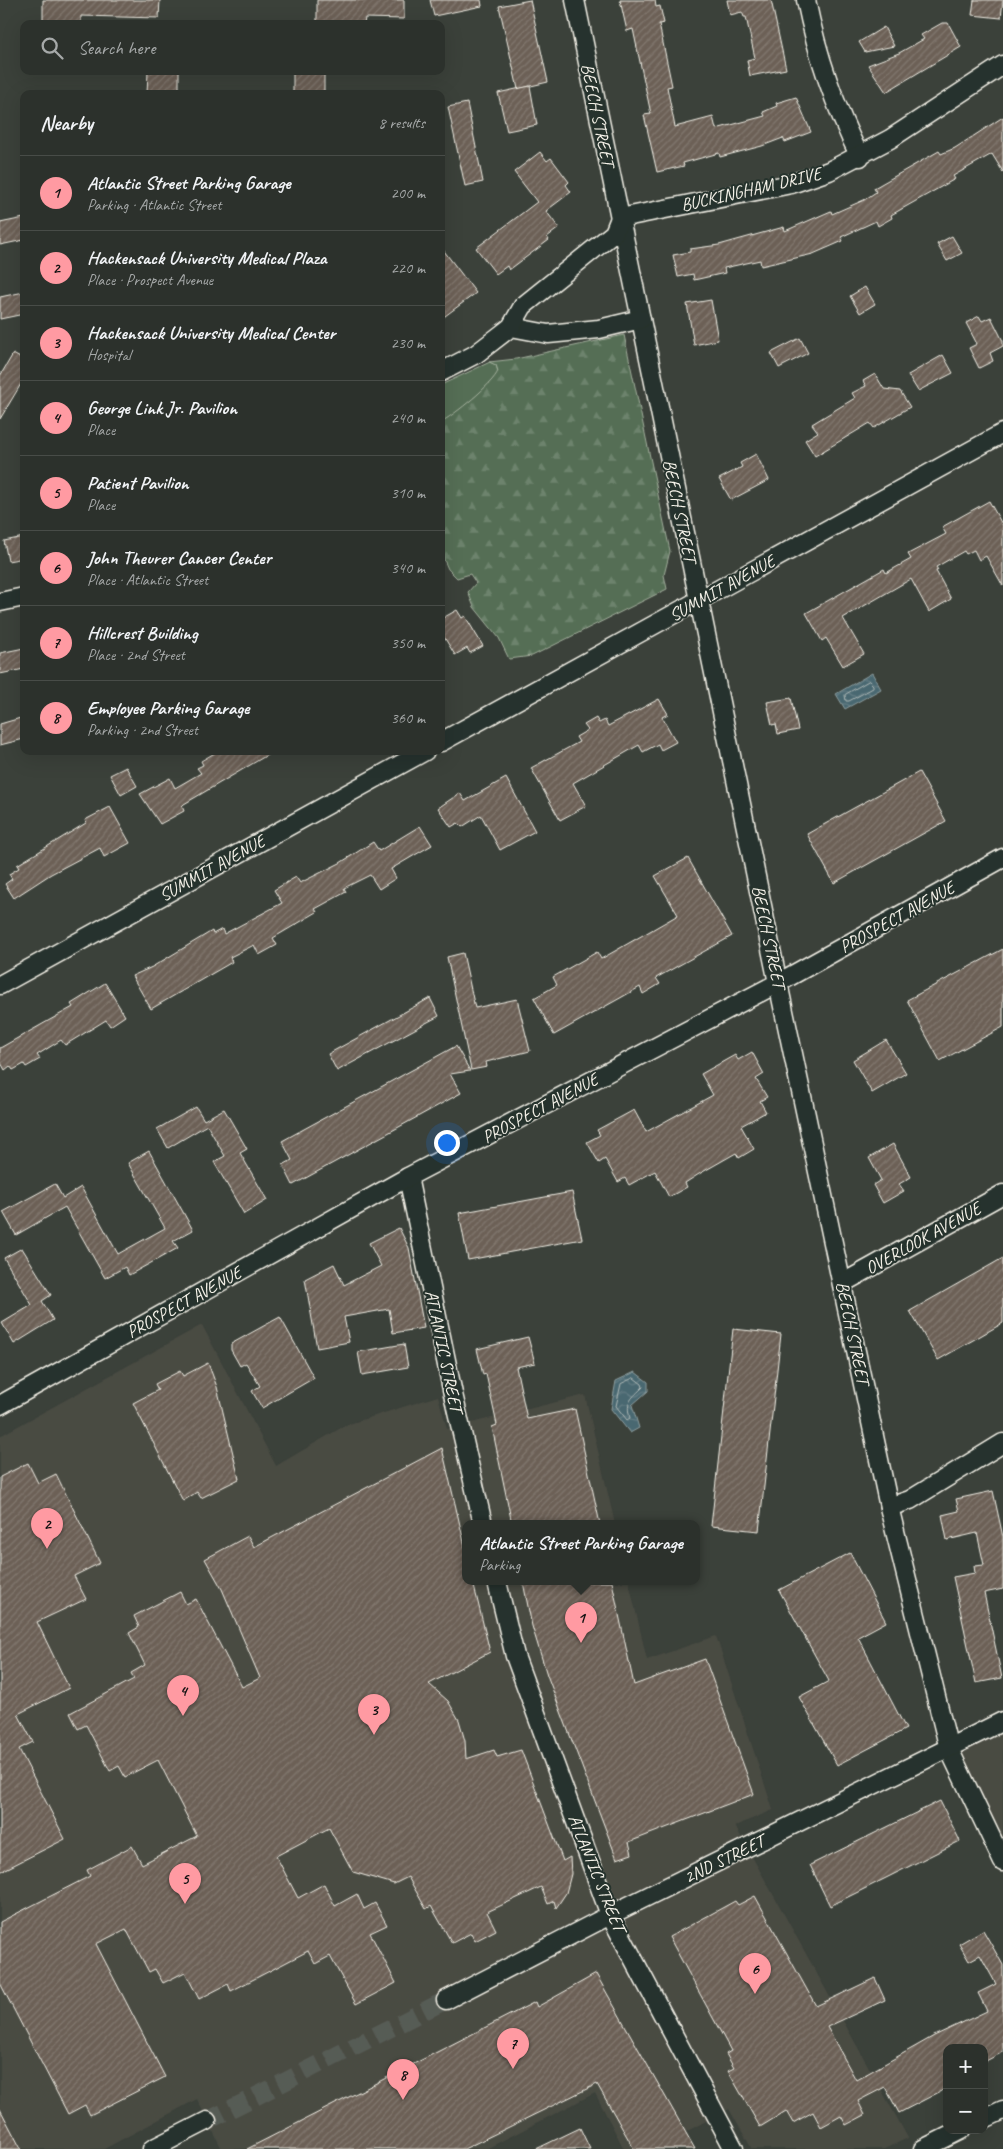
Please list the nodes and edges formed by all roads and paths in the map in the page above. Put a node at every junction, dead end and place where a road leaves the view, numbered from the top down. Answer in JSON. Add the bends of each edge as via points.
{"nodes":[{"id":1,"x":575,"y":0,"type":"edge"},
{"id":2,"x":806,"y":0,"type":"edge"},
{"id":3,"x":1003,"y":65,"type":"edge"},
{"id":4,"x":860,"y":157,"type":"junction"},
{"id":5,"x":620,"y":218,"type":"junction"},
{"id":6,"x":641,"y":319,"type":"junction"},
{"id":7,"x":511,"y":327,"type":"junction"},
{"id":8,"x":445,"y":370,"type":"edge"},
{"id":9,"x":1003,"y":433,"type":"edge"},
{"id":10,"x":20,"y":598,"type":"edge"},
{"id":11,"x":699,"y":600,"type":"junction"},
{"id":12,"x":0,"y":602,"type":"edge"},
{"id":13,"x":445,"y":740,"type":"edge"},
{"id":14,"x":418,"y":755,"type":"edge"},
{"id":15,"x":1003,"y":858,"type":"edge"},
{"id":16,"x":778,"y":983,"type":"junction"},
{"id":17,"x":0,"y":985,"type":"edge"},
{"id":18,"x":408,"y":1177,"type":"junction"},
{"id":19,"x":1003,"y":1194,"type":"edge"},
{"id":20,"x":843,"y":1283,"type":"junction"},
{"id":21,"x":0,"y":1405,"type":"edge"},
{"id":22,"x":1003,"y":1443,"type":"edge"},
{"id":23,"x":889,"y":1507,"type":"junction"},
{"id":24,"x":482,"y":1520,"type":"edge"},
{"id":25,"x":498,"y":1585,"type":"edge"},
{"id":26,"x":1003,"y":1721,"type":"edge"},
{"id":27,"x":949,"y":1748,"type":"junction"},
{"id":28,"x":1003,"y":1862,"type":"edge"},
{"id":29,"x":610,"y":1915,"type":"junction"},
{"id":30,"x":446,"y":2000,"type":"tunnel mouth"},
{"id":31,"x":1003,"y":2110,"type":"edge"},
{"id":32,"x":988,"y":2117,"type":"edge"},
{"id":33,"x":207,"y":2121,"type":"tunnel mouth"},
{"id":34,"x":954,"y":2134,"type":"edge"},
{"id":35,"x":152,"y":2149,"type":"edge"},
{"id":36,"x":734,"y":2149,"type":"edge"},
{"id":37,"x":923,"y":2149,"type":"edge"}],
"edges":[{"from":1,"to":5,"type":"street","name":"BEECH STREET"},
{"from":2,"to":4,"type":"street","via":[[825,75],[842,122]]},
{"from":3,"to":4,"type":"street","name":"BUCKINGHAM DRIVE"},
{"from":4,"to":5,"type":"street","name":"BUCKINGHAM DRIVE","via":[[791,184]]},
{"from":5,"to":6,"type":"street","name":"BEECH STREET"},
{"from":5,"to":7,"type":"street","via":[[614,233],[523,306]]},
{"from":6,"to":7,"type":"street","via":[[599,329],[548,334]]},
{"from":6,"to":11,"type":"street","name":"BEECH STREET"},
{"from":7,"to":8,"type":"street","via":[[476,354]]},
{"from":9,"to":11,"type":"street","name":"SUMMIT AVENUE"},
{"from":10,"to":12,"type":"street"},
{"from":11,"to":13,"type":"street","name":"SUMMIT AVENUE"},
{"from":11,"to":16,"type":"street","name":"BEECH STREET"},
{"from":14,"to":17,"type":"street","name":"SUMMIT AVENUE"},
{"from":15,"to":16,"type":"street","name":"PROSPECT AVENUE"},
{"from":16,"to":18,"type":"street","name":"PROSPECT AVENUE"},
{"from":16,"to":20,"type":"street","name":"BEECH STREET"},
{"from":18,"to":21,"type":"street","name":"PROSPECT AVENUE"},
{"from":18,"to":24,"type":"street","name":"ATLANTIC STREET"},
{"from":19,"to":20,"type":"street","name":"OVERLOOK AVENUE"},
{"from":20,"to":23,"type":"street","name":"BEECH STREET"},
{"from":22,"to":23,"type":"street","via":[[910,1500]]},
{"from":23,"to":27,"type":"street","name":"BEECH STREET"},
{"from":25,"to":29,"type":"street","name":"ATLANTIC STREET","via":[[515,1656]]},
{"from":26,"to":27,"type":"street","name":"2ND STREET"},
{"from":27,"to":28,"type":"street","name":"BEECH STREET"},
{"from":27,"to":29,"type":"street","name":"2ND STREET"},
{"from":29,"to":30,"type":"street","name":"2ND STREET"},
{"from":29,"to":36,"type":"street","name":"ATLANTIC STREET"},
{"from":31,"to":32,"type":"street"},
{"from":33,"to":35,"type":"street"},
{"from":34,"to":37,"type":"street"}]}
